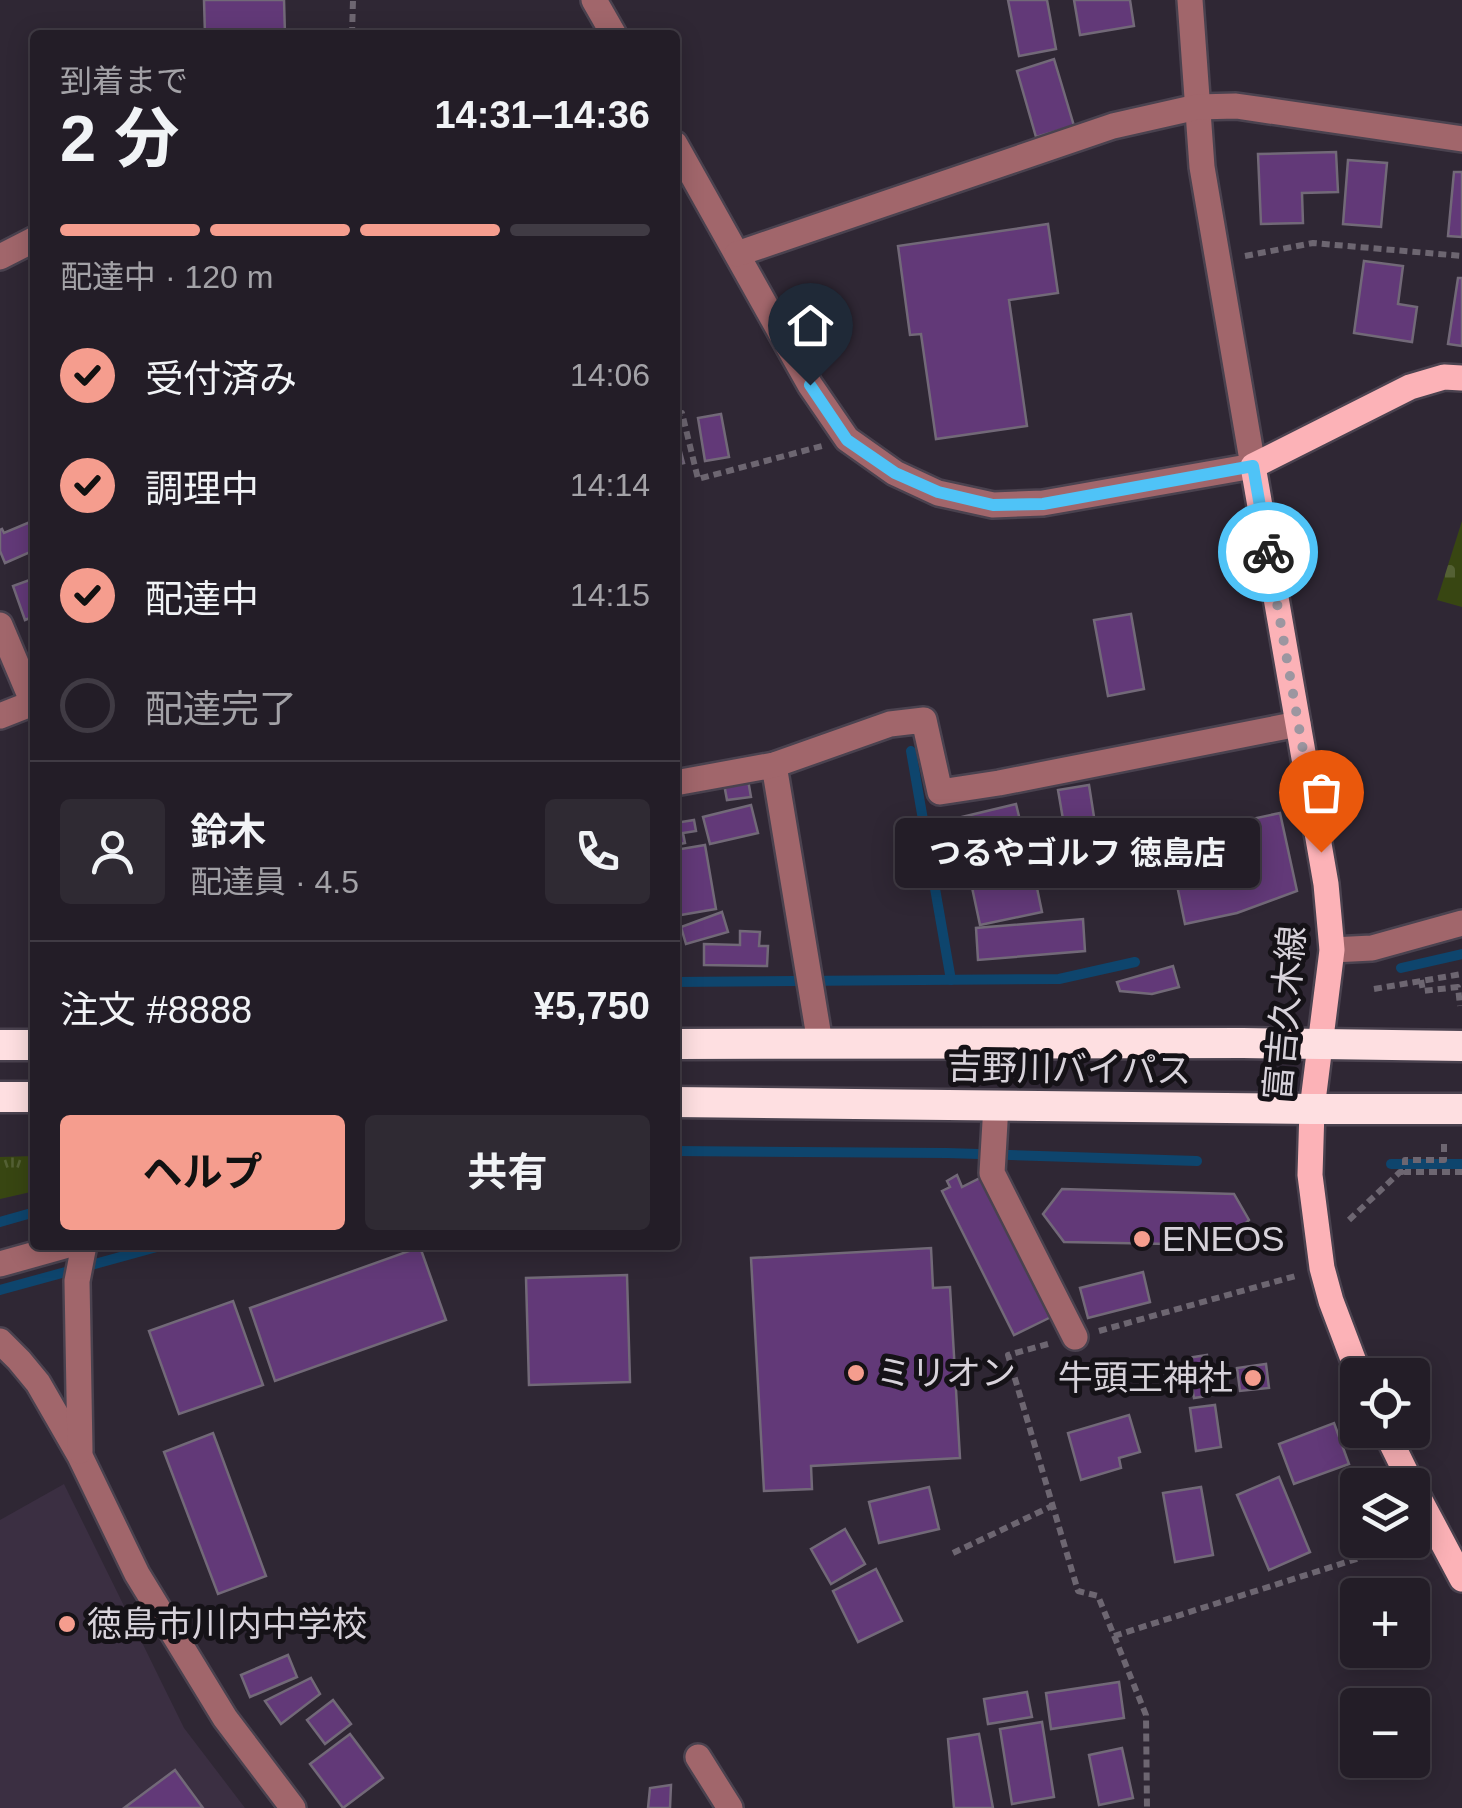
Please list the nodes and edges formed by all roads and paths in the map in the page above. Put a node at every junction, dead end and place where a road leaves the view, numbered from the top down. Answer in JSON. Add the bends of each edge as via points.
{"nodes":[{"id":1,"x":353,"y":0,"type":"edge"},
{"id":2,"x":594,"y":0,"type":"edge"},
{"id":3,"x":1190,"y":0,"type":"edge"},
{"id":4,"x":352,"y":30,"type":"edge"},
{"id":5,"x":611,"y":30,"type":"edge"},
{"id":6,"x":1196,"y":108,"type":"junction"},
{"id":7,"x":1462,"y":138,"type":"edge"},
{"id":8,"x":680,"y":153,"type":"edge"},
{"id":9,"x":30,"y":242,"type":"edge"},
{"id":10,"x":737,"y":254,"type":"junction"},
{"id":11,"x":1462,"y":256,"type":"edge"},
{"id":12,"x":0,"y":257,"type":"edge"},
{"id":13,"x":1218,"y":261,"type":"junction"},
{"id":14,"x":1462,"y":378,"type":"edge"},
{"id":15,"x":680,"y":413,"type":"edge"},
{"id":16,"x":847,"y":440,"type":"junction"},
{"id":17,"x":1253,"y":466,"type":"junction"},
{"id":18,"x":0,"y":624,"type":"edge"},
{"id":19,"x":30,"y":694,"type":"edge"},
{"id":20,"x":30,"y":705,"type":"edge"},
{"id":21,"x":0,"y":716,"type":"edge"},
{"id":22,"x":1298,"y":724,"type":"junction"},
{"id":23,"x":774,"y":765,"type":"junction"},
{"id":24,"x":680,"y":782,"type":"edge"},
{"id":25,"x":1462,"y":923,"type":"edge"},
{"id":26,"x":1332,"y":950,"type":"junction"},
{"id":27,"x":1462,"y":974,"type":"edge"},
{"id":28,"x":1421,"y":980,"type":"junction"},
{"id":29,"x":1374,"y":989,"type":"dead end"},
{"id":30,"x":1460,"y":1006,"type":"dead end"},
{"id":31,"x":820,"y":1043,"type":"junction"},
{"id":32,"x":680,"y":1044,"type":"edge"},
{"id":33,"x":1320,"y":1044,"type":"junction"},
{"id":34,"x":0,"y":1045,"type":"edge"},
{"id":35,"x":30,"y":1045,"type":"edge"},
{"id":36,"x":1462,"y":1046,"type":"edge"},
{"id":37,"x":0,"y":1096,"type":"edge"},
{"id":38,"x":30,"y":1097,"type":"edge"},
{"id":39,"x":680,"y":1102,"type":"edge"},
{"id":40,"x":996,"y":1105,"type":"junction"},
{"id":41,"x":1462,"y":1108,"type":"edge"},
{"id":42,"x":1312,"y":1109,"type":"junction"},
{"id":43,"x":1444,"y":1144,"type":"dead end"},
{"id":44,"x":1405,"y":1172,"type":"junction"},
{"id":45,"x":1462,"y":1172,"type":"edge"},
{"id":46,"x":1349,"y":1220,"type":"dead end"},
{"id":47,"x":78,"y":1257,"type":"edge"},
{"id":48,"x":0,"y":1264,"type":"edge"},
{"id":49,"x":1322,"y":1268,"type":"junction"},
{"id":50,"x":1075,"y":1337,"type":"junction"},
{"id":51,"x":0,"y":1341,"type":"edge"},
{"id":52,"x":1353,"y":1358,"type":"edge"},
{"id":53,"x":80,"y":1456,"type":"junction"},
{"id":54,"x":1052,"y":1506,"type":"junction"},
{"id":55,"x":1430,"y":1521,"type":"edge"},
{"id":56,"x":1436,"y":1533,"type":"junction"},
{"id":57,"x":953,"y":1553,"type":"dead end"},
{"id":58,"x":1460,"y":1569,"type":"edge"},
{"id":59,"x":1114,"y":1636,"type":"junction"},
{"id":60,"x":698,"y":1757,"type":"dead end"},
{"id":61,"x":292,"y":1808,"type":"edge"},
{"id":62,"x":730,"y":1808,"type":"edge"},
{"id":63,"x":1148,"y":1808,"type":"edge"}],
"edges":[{"from":1,"to":4,"type":"path"},
{"from":2,"to":5,"type":"street"},
{"from":3,"to":6,"type":"street"},
{"from":6,"to":7,"type":"street","via":[[1236,106]]},
{"from":6,"to":10,"type":"street","via":[[1112,126]]},
{"from":6,"to":13,"type":"street"},
{"from":8,"to":10,"type":"street"},
{"from":9,"to":12,"type":"street"},
{"from":10,"to":16,"type":"street"},
{"from":11,"to":13,"type":"path","via":[[1314,243]]},
{"from":13,"to":17,"type":"street"},
{"from":14,"to":17,"type":"main road","via":[[1410,387]]},
{"from":15,"to":16,"type":"path","via":[[698,479]]},
{"from":16,"to":17,"type":"street","via":[[895,473],[993,505],[1043,504]]},
{"from":17,"to":22,"type":"main road","name":"富吉久木線"},
{"from":18,"to":19,"type":"street"},
{"from":20,"to":21,"type":"street"},
{"from":22,"to":23,"type":"street","via":[[940,792],[924,720],[890,724]]},
{"from":22,"to":26,"type":"main road","name":"富吉久木線"},
{"from":23,"to":24,"type":"street"},
{"from":23,"to":31,"type":"street"},
{"from":25,"to":26,"type":"street","via":[[1372,948]]},
{"from":26,"to":33,"type":"main road","name":"富吉久木線"},
{"from":27,"to":28,"type":"path"},
{"from":28,"to":29,"type":"path"},
{"from":28,"to":30,"type":"path","via":[[1423,991],[1458,987]]},
{"from":31,"to":32,"type":"highway","name":"吉野川バイパス"},
{"from":31,"to":33,"type":"highway","name":"吉野川バイパス"},
{"from":33,"to":36,"type":"highway","name":"吉野川バイパス"},
{"from":33,"to":42,"type":"main road","name":"富吉久木線"},
{"from":34,"to":35,"type":"highway"},
{"from":37,"to":38,"type":"highway"},
{"from":39,"to":40,"type":"highway","name":"吉野川バイパス"},
{"from":40,"to":42,"type":"highway","name":"吉野川バイパス"},
{"from":40,"to":50,"type":"street","via":[[992,1173]]},
{"from":41,"to":42,"type":"highway","name":"吉野川バイパス"},
{"from":42,"to":49,"type":"main road","name":"富吉久木線","via":[[1310,1174]]},
{"from":43,"to":44,"type":"path","via":[[1444,1160],[1405,1160]]},
{"from":44,"to":45,"type":"path"},
{"from":44,"to":46,"type":"path"},
{"from":47,"to":48,"type":"street"},
{"from":47,"to":53,"type":"street"},
{"from":49,"to":50,"type":"path"},
{"from":49,"to":52,"type":"main road","name":"富吉久木線"},
{"from":50,"to":54,"type":"path","via":[[1008,1355]]},
{"from":51,"to":53,"type":"street","via":[[38,1383]]},
{"from":53,"to":61,"type":"street","via":[[137,1574],[226,1718]]},
{"from":54,"to":57,"type":"path"},
{"from":54,"to":59,"type":"path","via":[[1078,1590],[1098,1596]]},
{"from":55,"to":56,"type":"main road"},
{"from":56,"to":58,"type":"main road"},
{"from":56,"to":59,"type":"path"},
{"from":59,"to":63,"type":"path","via":[[1146,1715]]},
{"from":60,"to":62,"type":"street"}]}
